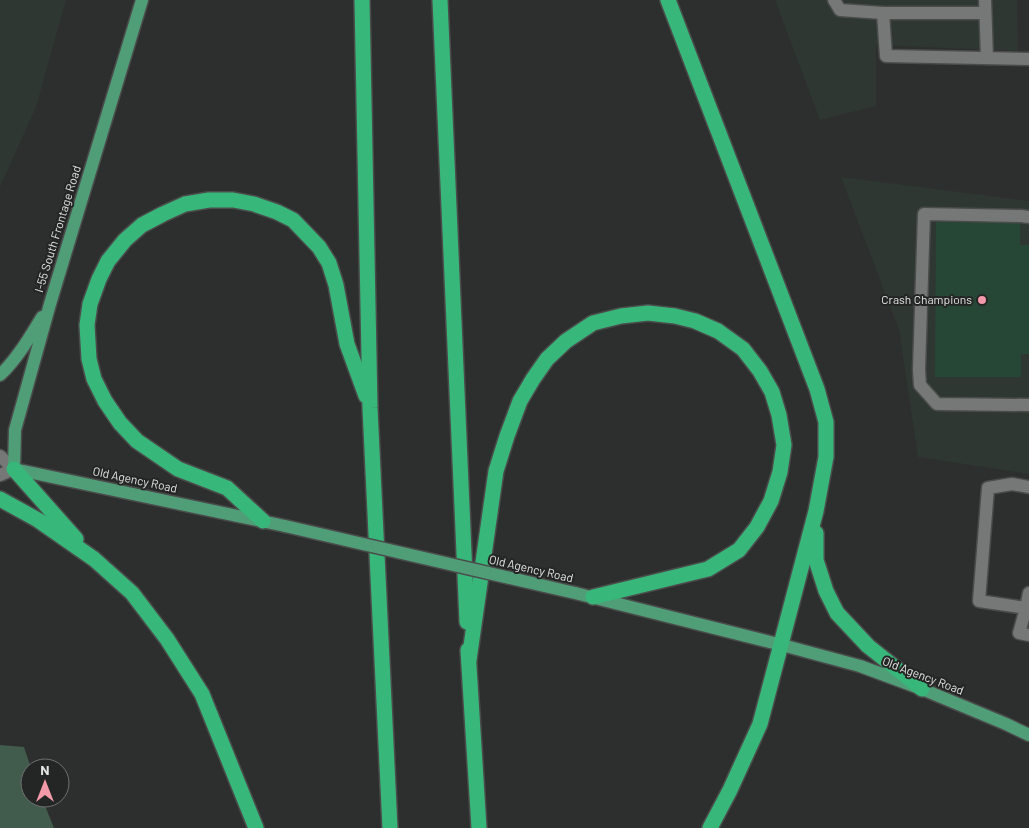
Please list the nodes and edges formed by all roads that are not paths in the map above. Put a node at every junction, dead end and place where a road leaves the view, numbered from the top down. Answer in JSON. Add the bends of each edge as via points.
{"nodes":[{"id":1,"x":142,"y":0,"type":"edge"},
{"id":2,"x":362,"y":0,"type":"edge"},
{"id":3,"x":440,"y":0,"type":"edge"},
{"id":4,"x":668,"y":0,"type":"edge"},
{"id":5,"x":834,"y":0,"type":"edge"},
{"id":6,"x":985,"y":6,"type":"edge"},
{"id":7,"x":883,"y":13,"type":"junction"},
{"id":8,"x":987,"y":58,"type":"junction"},
{"id":9,"x":1029,"y":59,"type":"edge"},
{"id":10,"x":1029,"y":217,"type":"edge"},
{"id":11,"x":50,"y":304,"type":"junction"},
{"id":12,"x":0,"y":376,"type":"edge"},
{"id":13,"x":1029,"y":405,"type":"edge"},
{"id":14,"x":370,"y":408,"type":"junction"},
{"id":15,"x":0,"y":456,"type":"edge"},
{"id":16,"x":7,"y":472,"type":"edge"},
{"id":17,"x":1029,"y":487,"type":"edge"},
{"id":18,"x":0,"y":499,"type":"edge"},
{"id":19,"x":816,"y":512,"type":"junction"},
{"id":20,"x":263,"y":521,"type":"junction"},
{"id":21,"x":94,"y":559,"type":"junction"},
{"id":22,"x":1029,"y":593,"type":"edge"},
{"id":23,"x":593,"y":597,"type":"junction"},
{"id":24,"x":1026,"y":608,"type":"junction"},
{"id":25,"x":1029,"y":635,"type":"edge"},
{"id":26,"x":782,"y":645,"type":"junction"},
{"id":27,"x":469,"y":660,"type":"junction"},
{"id":28,"x":922,"y":689,"type":"junction"},
{"id":29,"x":1029,"y":735,"type":"edge"},
{"id":30,"x":256,"y":828,"type":"edge"},
{"id":31,"x":390,"y":828,"type":"edge"},
{"id":32,"x":479,"y":828,"type":"edge"},
{"id":33,"x":710,"y":828,"type":"edge"}],
"edges":[{"from":1,"to":11,"type":"main road","name":"I-55 South Frontage Road"},
{"from":2,"to":14,"type":"highway"},
{"from":3,"to":27,"type":"highway"},
{"from":4,"to":19,"type":"highway","via":[[826,422],[826,457]]},
{"from":5,"to":7,"type":"street","via":[[840,10]]},
{"from":6,"to":7,"type":"street"},
{"from":6,"to":8,"type":"street"},
{"from":7,"to":8,"type":"street","via":[[886,56]]},
{"from":8,"to":9,"type":"street"},
{"from":10,"to":13,"type":"street","via":[[924,214],[919,370],[920,385],[937,404]]},
{"from":11,"to":12,"type":"main road"},
{"from":11,"to":16,"type":"main road","name":"I-55 South Frontage Road","via":[[15,430]]},
{"from":14,"to":20,"type":"highway","via":[[347,344],[329,263],[320,246],[292,220],[254,204],[209,200],[185,204],[163,214],[124,240],[105,267],[90,304],[87,343],[97,386],[120,423],[138,441],[178,469],[227,488]]},
{"from":14,"to":31,"type":"highway"},
{"from":15,"to":16,"type":"street"},
{"from":16,"to":20,"type":"main road","name":"Old Agency Road"},
{"from":16,"to":21,"type":"highway"},
{"from":17,"to":24,"type":"street","via":[[1012,484],[988,488],[979,601]]},
{"from":18,"to":21,"type":"highway","via":[[38,520]]},
{"from":19,"to":26,"type":"highway"},
{"from":19,"to":28,"type":"highway","via":[[816,560],[837,612],[868,646]]},
{"from":20,"to":23,"type":"main road","name":"Old Agency Road","bridge":true},
{"from":21,"to":30,"type":"highway","via":[[132,593],[167,639],[202,694]]},
{"from":22,"to":24,"type":"street"},
{"from":23,"to":26,"type":"main road","name":"Old Agency Road"},
{"from":23,"to":27,"type":"highway","via":[[708,568],[739,550],[771,501],[784,445],[772,392],[743,349],[718,331],[695,321],[648,313],[593,323],[566,340],[533,379],[520,401],[496,471]]},
{"from":24,"to":25,"type":"street","via":[[1020,633]]},
{"from":26,"to":28,"type":"main road","name":"Old Agency Road","via":[[860,666]]},
{"from":26,"to":33,"type":"highway","via":[[760,724]]},
{"from":27,"to":32,"type":"highway"},
{"from":28,"to":29,"type":"main road","name":"Old Agency Road"}]}
